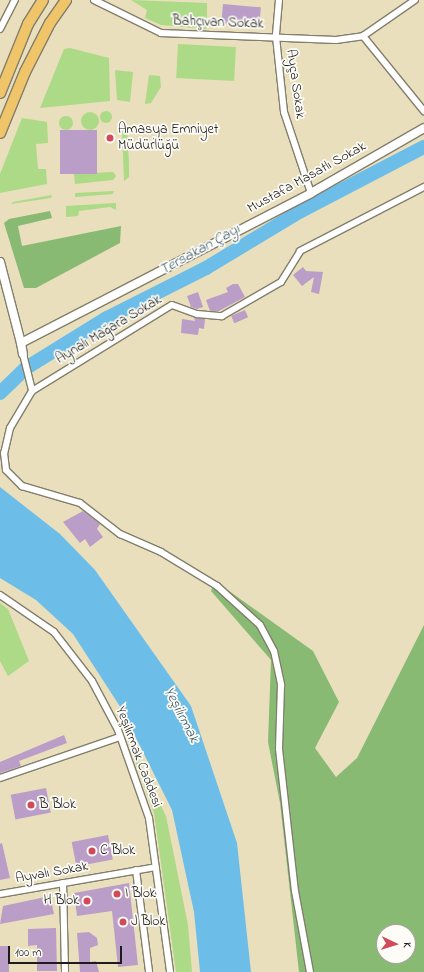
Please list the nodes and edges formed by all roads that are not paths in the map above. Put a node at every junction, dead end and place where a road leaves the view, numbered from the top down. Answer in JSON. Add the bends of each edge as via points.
{"nodes":[{"id":1,"x":15,"y":0,"type":"edge"},
{"id":2,"x":42,"y":0,"type":"edge"},
{"id":3,"x":66,"y":0,"type":"edge"},
{"id":4,"x":94,"y":0,"type":"edge"},
{"id":5,"x":279,"y":0,"type":"edge"},
{"id":6,"x":415,"y":0,"type":"edge"},
{"id":7,"x":0,"y":29,"type":"edge"},
{"id":8,"x":363,"y":36,"type":"junction"},
{"id":9,"x":276,"y":37,"type":"junction"},
{"id":10,"x":0,"y":93,"type":"edge"},
{"id":11,"x":424,"y":111,"type":"edge"},
{"id":12,"x":424,"y":128,"type":"edge"},
{"id":13,"x":0,"y":133,"type":"edge"},
{"id":14,"x":424,"y":187,"type":"edge"},
{"id":15,"x":311,"y":193,"type":"junction"},
{"id":16,"x":0,"y":262,"type":"edge"},
{"id":17,"x":20,"y":343,"type":"junction"},
{"id":18,"x":23,"y":354,"type":"joint"},
{"id":19,"x":32,"y":391,"type":"junction"},
{"id":20,"x":0,"y":595,"type":"edge"},
{"id":21,"x":120,"y":737,"type":"junction"},
{"id":22,"x":0,"y":778,"type":"edge"},
{"id":23,"x":156,"y":867,"type":"junction"},
{"id":24,"x":136,"y":870,"type":"junction"},
{"id":25,"x":63,"y":883,"type":"junction"},
{"id":26,"x":0,"y":894,"type":"edge"},
{"id":27,"x":65,"y":972,"type":"edge"},
{"id":28,"x":149,"y":972,"type":"edge"},
{"id":29,"x":170,"y":972,"type":"edge"},
{"id":30,"x":310,"y":972,"type":"edge"}],
"edges":[{"from":1,"to":7,"type":"street"},
{"from":2,"to":10,"type":"highway","via":[[28,24]]},
{"from":3,"to":13,"type":"highway","via":[[28,65]]},
{"from":4,"to":9,"type":"street","name":"Bahçıvan Sokak","via":[[161,33]]},
{"from":5,"to":9,"type":"street","name":"Ayça Sokak"},
{"from":6,"to":8,"type":"street"},
{"from":8,"to":9,"type":"street","name":"Bahçıvan Sokak","via":[[336,40]]},
{"from":8,"to":11,"type":"street"},
{"from":9,"to":15,"type":"street","name":"Ayça Sokak","via":[[284,112]]},
{"from":12,"to":15,"type":"street","name":"Mustafa Masatlı Sokak"},
{"from":14,"to":19,"type":"street","name":"Aynalı Mağara Sokak","via":[[300,251],[281,282],[222,316],[197,314],[172,305]]},
{"from":15,"to":17,"type":"street","name":"Mustafa Masatlı Sokak"},
{"from":16,"to":17,"type":"street"},
{"from":17,"to":18,"type":"street"},
{"from":18,"to":19,"type":"street"},
{"from":19,"to":30,"type":"street","via":[[10,428],[4,453],[6,470],[22,486],[80,503],[120,534],[161,552],[217,586],[260,625],[274,651],[281,684],[279,748],[295,891]]},
{"from":20,"to":21,"type":"street","name":"Yeşilırmak Caddesi","via":[[54,632],[92,681]]},
{"from":21,"to":22,"type":"street"},
{"from":21,"to":23,"type":"street","name":"Yeşilırmak Caddesi","via":[[149,818]]},
{"from":23,"to":24,"type":"street","name":"Ayvalı Sokak"},
{"from":23,"to":29,"type":"street","name":"Yeşilırmak Caddesi"},
{"from":24,"to":25,"type":"street","name":"Ayvalı Sokak"},
{"from":24,"to":28,"type":"street"},
{"from":25,"to":26,"type":"street","name":"Ayvalı Sokak"},
{"from":25,"to":27,"type":"street"}]}
